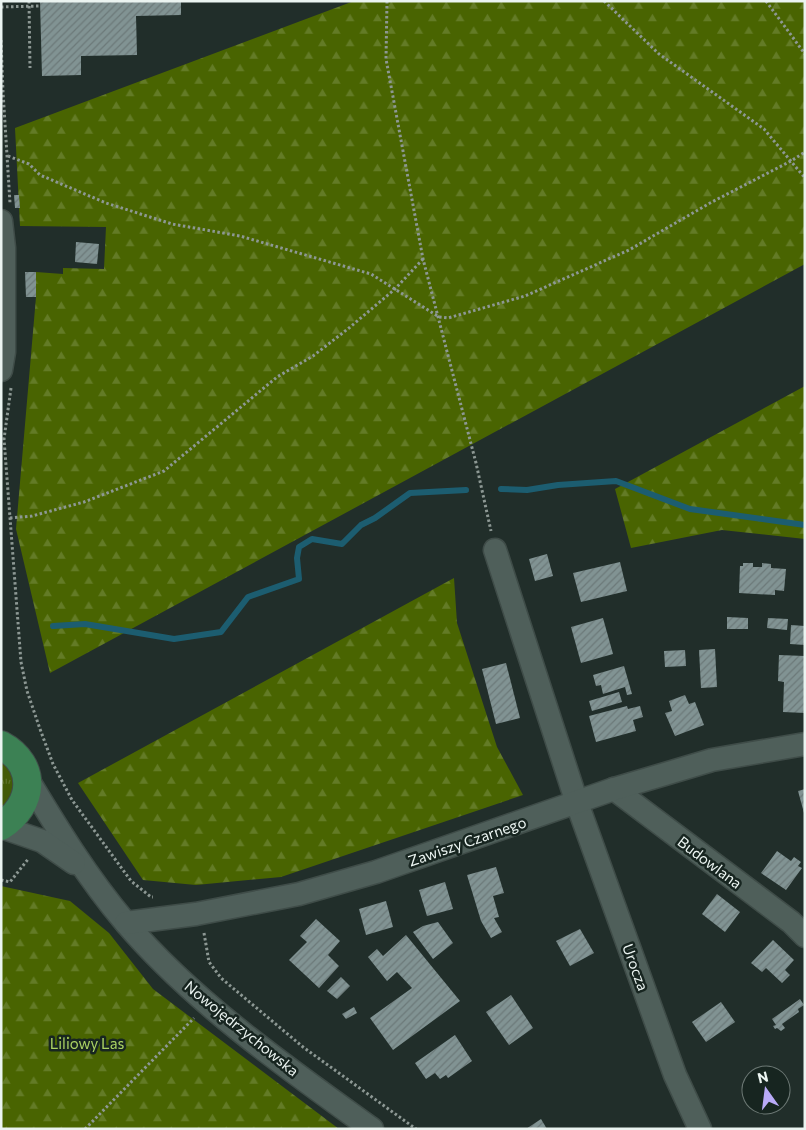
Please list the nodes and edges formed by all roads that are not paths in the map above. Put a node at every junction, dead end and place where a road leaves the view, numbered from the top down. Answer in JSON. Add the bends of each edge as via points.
{"nodes":[{"id":1,"x":2,"y":229,"type":"edge"},
{"id":2,"x":6,"y":378,"type":"edge"},
{"id":3,"x":495,"y":550,"type":"road end"},
{"id":4,"x":2,"y":744,"type":"edge"},
{"id":5,"x":805,"y":744,"type":"edge"},
{"id":6,"x":27,"y":778,"type":"junction"},
{"id":7,"x":614,"y":789,"type":"junction"},
{"id":8,"x":577,"y":803,"type":"junction"},
{"id":9,"x":1,"y":826,"type":"edge"},
{"id":10,"x":84,"y":870,"type":"junction"},
{"id":11,"x":126,"y":923,"type":"junction"},
{"id":12,"x":805,"y":936,"type":"edge"},
{"id":13,"x":372,"y":1129,"type":"edge"},
{"id":14,"x":700,"y":1129,"type":"edge"}],
"edges":[{"from":1,"to":2,"type":"street"},
{"from":3,"to":8,"type":"street","name":"Urocza"},
{"from":4,"to":6,"type":"main road","via":[[14,753]]},
{"from":5,"to":7,"type":"street","name":"Zawiszy Czarnego","via":[[712,760]]},
{"from":6,"to":9,"type":"main road","via":[[27,793],[22,807]]},
{"from":6,"to":10,"type":"street","name":"Nowojędrzychowska"},
{"from":7,"to":8,"type":"street","name":"Zawiszy Czarnego"},
{"from":7,"to":12,"type":"street","name":"Budowlana","via":[[791,922]]},
{"from":8,"to":11,"type":"street","name":"Zawiszy Czarnego","via":[[376,872],[299,894],[196,914]]},
{"from":8,"to":14,"type":"street","name":"Urocza","via":[[675,1075]]},
{"from":9,"to":10,"type":"street","name":"Nowojędrzychowska","via":[[42,841]]},
{"from":10,"to":11,"type":"street","name":"Nowojędrzychowska"},
{"from":11,"to":13,"type":"street","name":"Nowojędrzychowska","via":[[219,1014]]}]}
